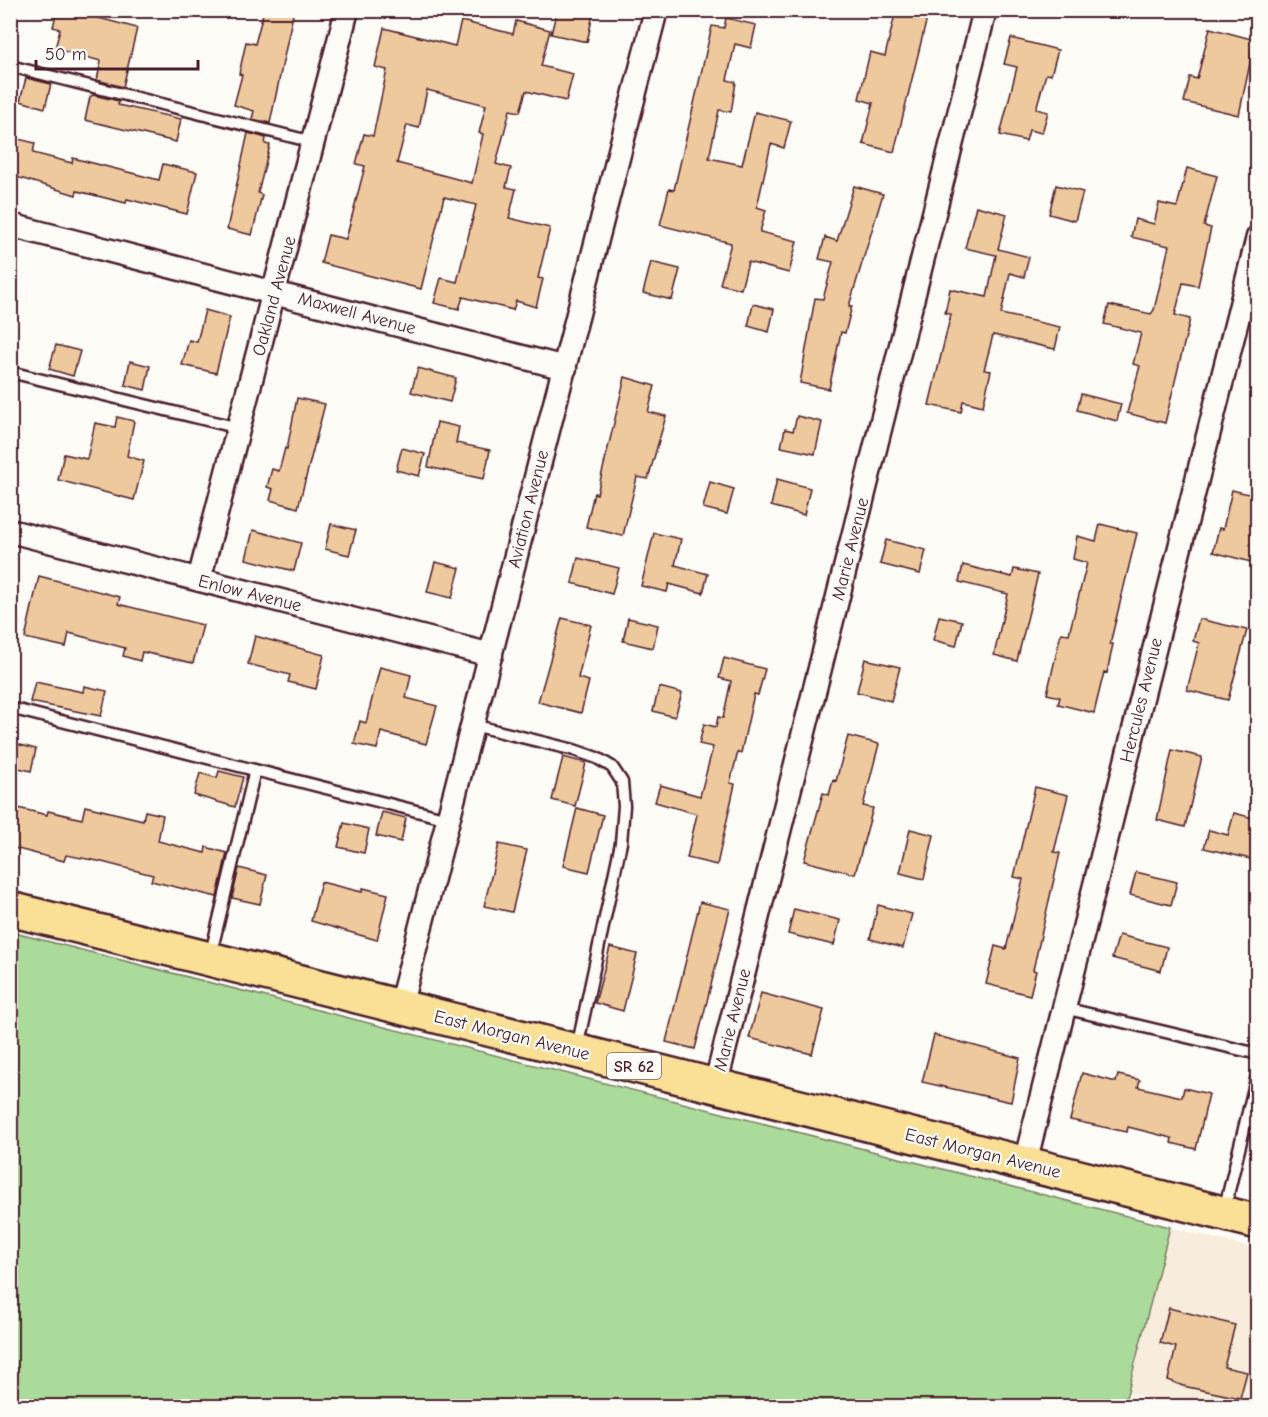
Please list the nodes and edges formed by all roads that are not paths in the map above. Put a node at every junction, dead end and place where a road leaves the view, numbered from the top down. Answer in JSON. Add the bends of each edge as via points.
{"nodes":[{"id":1,"x":347,"y":10,"type":"edge"},
{"id":2,"x":657,"y":10,"type":"edge"},
{"id":3,"x":985,"y":10,"type":"edge"},
{"id":4,"x":10,"y":66,"type":"edge"},
{"id":5,"x":314,"y":142,"type":"junction"},
{"id":6,"x":10,"y":225,"type":"edge"},
{"id":7,"x":1257,"y":237,"type":"edge"},
{"id":8,"x":274,"y":292,"type":"junction"},
{"id":9,"x":564,"y":368,"type":"junction"},
{"id":10,"x":10,"y":372,"type":"edge"},
{"id":11,"x":239,"y":428,"type":"junction"},
{"id":12,"x":10,"y":531,"type":"edge"},
{"id":13,"x":200,"y":580,"type":"junction"},
{"id":14,"x":490,"y":655,"type":"junction"},
{"id":15,"x":10,"y":708,"type":"edge"},
{"id":16,"x":473,"y":724,"type":"junction"},
{"id":17,"x":255,"y":770,"type":"junction"},
{"id":18,"x":448,"y":819,"type":"junction"},
{"id":19,"x":10,"y":909,"type":"edge"},
{"id":20,"x":210,"y":960,"type":"junction"},
{"id":21,"x":400,"y":1006,"type":"junction"},
{"id":22,"x":1064,"y":1008,"type":"junction"},
{"id":23,"x":576,"y":1052,"type":"junction"},
{"id":24,"x":1257,"y":1054,"type":"edge"},
{"id":25,"x":1257,"y":1071,"type":"edge"},
{"id":26,"x":715,"y":1087,"type":"junction"},
{"id":27,"x":1025,"y":1163,"type":"junction"},
{"id":28,"x":1224,"y":1213,"type":"junction"},
{"id":29,"x":1257,"y":1222,"type":"edge"}],
"edges":[{"from":1,"to":5,"type":"street","name":"Oakland Avenue"},
{"from":2,"to":9,"type":"street","name":"Aviation Avenue"},
{"from":3,"to":26,"type":"street","name":"Marie Avenue"},
{"from":4,"to":5,"type":"lane"},
{"from":5,"to":8,"type":"street","name":"Oakland Avenue"},
{"from":6,"to":8,"type":"street","name":"Maxwell Avenue"},
{"from":7,"to":22,"type":"street","name":"Hercules Avenue"},
{"from":8,"to":9,"type":"street","name":"Maxwell Avenue"},
{"from":8,"to":11,"type":"street","name":"Oakland Avenue"},
{"from":9,"to":14,"type":"street","name":"Aviation Avenue"},
{"from":10,"to":11,"type":"lane"},
{"from":11,"to":13,"type":"street","name":"Oakland Avenue"},
{"from":12,"to":13,"type":"street","name":"Enlow Avenue"},
{"from":13,"to":14,"type":"street","name":"Enlow Avenue"},
{"from":14,"to":16,"type":"street","name":"Aviation Avenue"},
{"from":15,"to":17,"type":"lane"},
{"from":16,"to":18,"type":"street","name":"Aviation Avenue"},
{"from":16,"to":23,"type":"lane","via":[[597,758],[612,767],[622,782],[621,843]]},
{"from":17,"to":18,"type":"lane"},
{"from":17,"to":20,"type":"lane"},
{"from":18,"to":21,"type":"street","name":"Aviation Avenue"},
{"from":19,"to":20,"type":"main road","name":"East Morgan Avenue","number":"SR 62"},
{"from":20,"to":21,"type":"main road","name":"East Morgan Avenue","number":"SR 62"},
{"from":21,"to":23,"type":"main road","name":"East Morgan Avenue","number":"SR 62"},
{"from":22,"to":24,"type":"lane"},
{"from":22,"to":27,"type":"street","name":"Hercules Avenue"},
{"from":23,"to":26,"type":"main road","name":"East Morgan Avenue","number":"SR 62"},
{"from":25,"to":28,"type":"lane"},
{"from":26,"to":27,"type":"main road","name":"East Morgan Avenue","number":"SR 62"},
{"from":27,"to":28,"type":"main road","name":"East Morgan Avenue","number":"SR 62"},
{"from":28,"to":29,"type":"main road","name":"East Morgan Avenue","number":"SR 62"}]}
